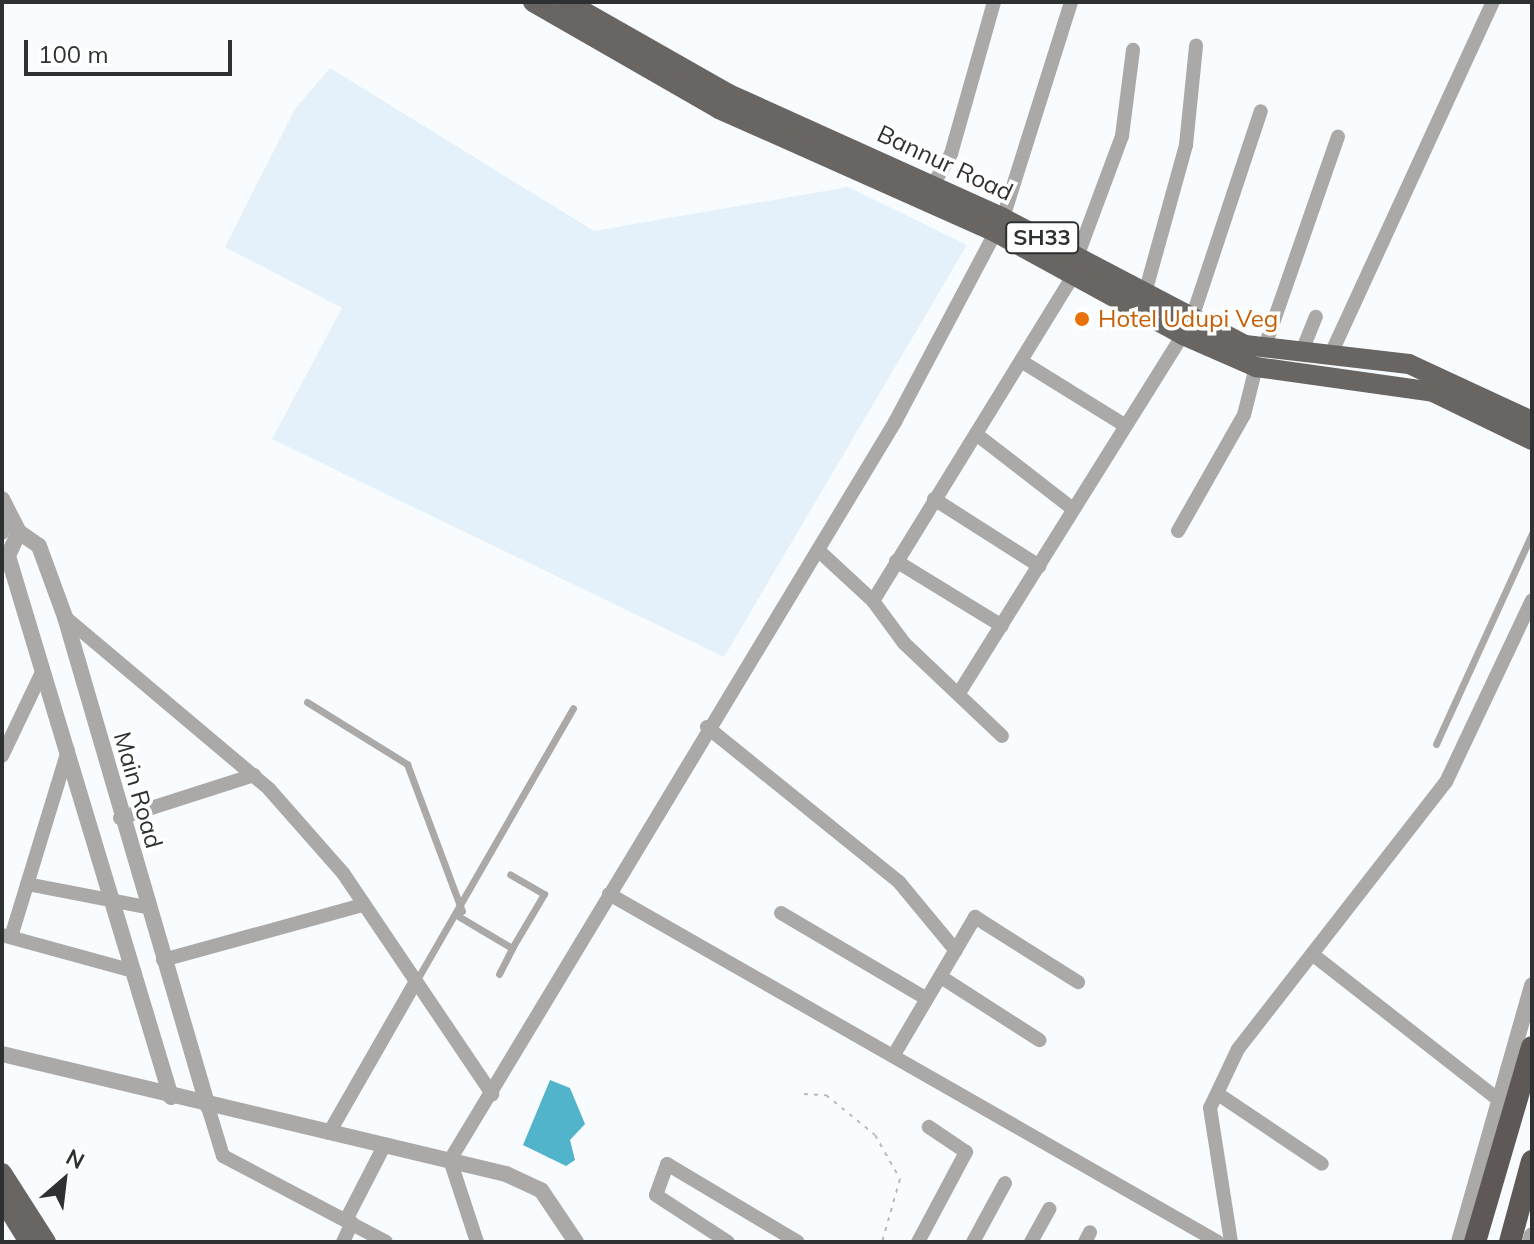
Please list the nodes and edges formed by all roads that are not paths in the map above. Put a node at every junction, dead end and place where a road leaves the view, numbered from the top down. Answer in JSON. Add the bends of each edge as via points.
{"nodes":[{"id":1,"x":533,"y":2,"type":"edge"},
{"id":2,"x":567,"y":2,"type":"edge"},
{"id":3,"x":994,"y":2,"type":"edge"},
{"id":4,"x":1071,"y":2,"type":"edge"},
{"id":5,"x":1493,"y":2,"type":"edge"},
{"id":6,"x":1196,"y":46,"type":"dead end"},
{"id":7,"x":1133,"y":50,"type":"dead end"},
{"id":8,"x":1261,"y":111,"type":"dead end"},
{"id":9,"x":1338,"y":137,"type":"dead end"},
{"id":10,"x":933,"y":185,"type":"junction"},
{"id":11,"x":999,"y":225,"type":"junction"},
{"id":12,"x":1075,"y":266,"type":"junction"},
{"id":13,"x":1145,"y":293,"type":"junction"},
{"id":14,"x":1316,"y":317,"type":"dead end"},
{"id":15,"x":1187,"y":328,"type":"junction"},
{"id":16,"x":1302,"y":351,"type":"junction"},
{"id":17,"x":1330,"y":356,"type":"junction"},
{"id":18,"x":1260,"y":358,"type":"junction"},
{"id":19,"x":1021,"y":361,"type":"junction"},
{"id":20,"x":1532,"y":421,"type":"edge"},
{"id":21,"x":1126,"y":426,"type":"junction"},
{"id":22,"x":976,"y":434,"type":"junction"},
{"id":23,"x":1532,"y":440,"type":"edge"},
{"id":24,"x":2,"y":499,"type":"edge"},
{"id":25,"x":934,"y":499,"type":"junction"},
{"id":26,"x":1073,"y":509,"type":"junction"},
{"id":27,"x":1178,"y":531,"type":"dead end"},
{"id":28,"x":10,"y":532,"type":"edge"},
{"id":29,"x":1532,"y":533,"type":"edge"},
{"id":30,"x":818,"y":550,"type":"junction"},
{"id":31,"x":896,"y":561,"type":"junction"},
{"id":32,"x":1039,"y":566,"type":"junction"},
{"id":33,"x":1532,"y":600,"type":"edge"},
{"id":34,"x":873,"y":601,"type":"junction"},
{"id":35,"x":65,"y":617,"type":"junction"},
{"id":36,"x":1002,"y":626,"type":"junction"},
{"id":37,"x":43,"y":670,"type":"junction"},
{"id":38,"x":959,"y":693,"type":"junction"},
{"id":39,"x":307,"y":702,"type":"dead end"},
{"id":40,"x":573,"y":708,"type":"dead end"},
{"id":41,"x":707,"y":727,"type":"junction"},
{"id":42,"x":1002,"y":736,"type":"dead end"},
{"id":43,"x":1436,"y":744,"type":"dead end"},
{"id":44,"x":68,"y":750,"type":"junction"},
{"id":45,"x":2,"y":756,"type":"edge"},
{"id":46,"x":254,"y":775,"type":"junction"},
{"id":47,"x":120,"y":818,"type":"junction"},
{"id":48,"x":510,"y":874,"type":"dead end"},
{"id":49,"x":27,"y":884,"type":"junction"},
{"id":50,"x":609,"y":894,"type":"junction"},
{"id":51,"x":114,"y":901,"type":"junction"},
{"id":52,"x":363,"y":905,"type":"junction"},
{"id":53,"x":147,"y":907,"type":"junction"},
{"id":54,"x":781,"y":913,"type":"dead end"},
{"id":55,"x":460,"y":914,"type":"junction"},
{"id":56,"x":6,"y":936,"type":"edge"},
{"id":57,"x":512,"y":948,"type":"junction"},
{"id":58,"x":956,"y":951,"type":"junction"},
{"id":59,"x":1312,"y":954,"type":"junction"},
{"id":60,"x":163,"y":960,"type":"junction"},
{"id":61,"x":134,"y":971,"type":"junction"},
{"id":62,"x":499,"y":974,"type":"dead end"},
{"id":63,"x":941,"y":977,"type":"junction"},
{"id":64,"x":1078,"y":982,"type":"dead end"},
{"id":65,"x":415,"y":983,"type":"junction"},
{"id":66,"x":1532,"y":985,"type":"edge"},
{"id":67,"x":927,"y":999,"type":"junction"},
{"id":68,"x":1039,"y":1040,"type":"dead end"},
{"id":69,"x":1532,"y":1047,"type":"edge"},
{"id":70,"x":895,"y":1053,"type":"junction"},
{"id":71,"x":2,"y":1054,"type":"edge"},
{"id":72,"x":492,"y":1094,"type":"junction"},
{"id":73,"x":1218,"y":1094,"type":"junction"},
{"id":74,"x":171,"y":1097,"type":"junction"},
{"id":75,"x":1499,"y":1100,"type":"junction"},
{"id":76,"x":208,"y":1107,"type":"junction"},
{"id":77,"x":929,"y":1127,"type":"dead end"},
{"id":78,"x":329,"y":1133,"type":"junction"},
{"id":79,"x":384,"y":1146,"type":"junction"},
{"id":80,"x":450,"y":1160,"type":"junction"},
{"id":81,"x":1532,"y":1161,"type":"edge"},
{"id":82,"x":1322,"y":1164,"type":"dead end"},
{"id":83,"x":2,"y":1173,"type":"edge"},
{"id":84,"x":1005,"y":1183,"type":"dead end"},
{"id":85,"x":2,"y":1198,"type":"edge"},
{"id":86,"x":1049,"y":1209,"type":"dead end"},
{"id":87,"x":349,"y":1221,"type":"junction"},
{"id":88,"x":1532,"y":1235,"type":"edge"},
{"id":89,"x":29,"y":1242,"type":"edge"},
{"id":90,"x":46,"y":1242,"type":"edge"},
{"id":91,"x":343,"y":1242,"type":"edge"},
{"id":92,"x":386,"y":1242,"type":"edge"},
{"id":93,"x":477,"y":1242,"type":"edge"},
{"id":94,"x":576,"y":1242,"type":"edge"},
{"id":95,"x":728,"y":1242,"type":"edge"},
{"id":96,"x":798,"y":1242,"type":"edge"},
{"id":97,"x":918,"y":1242,"type":"edge"},
{"id":98,"x":973,"y":1242,"type":"edge"},
{"id":99,"x":1031,"y":1242,"type":"edge"},
{"id":100,"x":1218,"y":1242,"type":"edge"},
{"id":101,"x":1231,"y":1242,"type":"edge"},
{"id":102,"x":1459,"y":1242,"type":"edge"},
{"id":103,"x":1475,"y":1242,"type":"edge"},
{"id":104,"x":1510,"y":1242,"type":"edge"},
{"id":105,"x":1530,"y":1242,"type":"edge"}],
"edges":[{"from":1,"to":11,"type":"main road","via":[[719,109]]},
{"from":2,"to":10,"type":"main road","name":"Bannur Road","number":"SH33","via":[[729,94]]},
{"from":3,"to":10,"type":"street","via":[[951,154]]},
{"from":4,"to":11,"type":"street"},
{"from":5,"to":17,"type":"street"},
{"from":6,"to":13,"type":"street","via":[[1186,145]]},
{"from":7,"to":12,"type":"street","via":[[1122,136]]},
{"from":8,"to":15,"type":"street"},
{"from":9,"to":18,"type":"street"},
{"from":10,"to":11,"type":"main road","name":"Bannur Road","number":"SH33"},
{"from":11,"to":12,"type":"main road","name":"Bannur Road","number":"SH33"},
{"from":11,"to":30,"type":"street"},
{"from":12,"to":13,"type":"main road","name":"Bannur Road","number":"SH33"},
{"from":12,"to":15,"type":"main road"},
{"from":12,"to":19,"type":"street"},
{"from":13,"to":15,"type":"main road","name":"Bannur Road","number":"SH33"},
{"from":14,"to":16,"type":"street"},
{"from":15,"to":18,"type":"main road","name":"Bannur Road","number":"SH33"},
{"from":15,"to":21,"type":"street"},
{"from":16,"to":17,"type":"main road","name":"Bannur Road","number":"SH33"},
{"from":16,"to":18,"type":"main road","name":"Bannur Road","number":"SH33"},
{"from":17,"to":20,"type":"main road","name":"Bannur Road","number":"SH33","via":[[1409,364]]},
{"from":18,"to":23,"type":"main road","via":[[1433,392]]},
{"from":18,"to":27,"type":"street","via":[[1244,415]]},
{"from":19,"to":21,"type":"street"},
{"from":19,"to":22,"type":"street"},
{"from":21,"to":26,"type":"street"},
{"from":22,"to":25,"type":"street"},
{"from":22,"to":26,"type":"street"},
{"from":24,"to":28,"type":"street","name":"Main Road"},
{"from":25,"to":31,"type":"street"},
{"from":25,"to":32,"type":"street"},
{"from":26,"to":32,"type":"street"},
{"from":28,"to":35,"type":"street","name":"Main Road","via":[[39,546]]},
{"from":28,"to":37,"type":"street","via":[[8,556]]},
{"from":29,"to":43,"type":"lane"},
{"from":30,"to":34,"type":"street"},
{"from":30,"to":41,"type":"street"},
{"from":31,"to":34,"type":"street"},
{"from":31,"to":36,"type":"street"},
{"from":32,"to":36,"type":"street"},
{"from":33,"to":59,"type":"street","via":[[1446,782]]},
{"from":34,"to":38,"type":"street"},
{"from":35,"to":46,"type":"street"},
{"from":35,"to":47,"type":"street","name":"Main Road"},
{"from":36,"to":38,"type":"street"},
{"from":37,"to":44,"type":"street"},
{"from":37,"to":45,"type":"street"},
{"from":38,"to":42,"type":"street"},
{"from":39,"to":55,"type":"lane","via":[[407,764]]},
{"from":40,"to":55,"type":"lane"},
{"from":41,"to":50,"type":"street"},
{"from":41,"to":58,"type":"street","via":[[899,882]]},
{"from":44,"to":49,"type":"street"},
{"from":44,"to":51,"type":"street"},
{"from":46,"to":47,"type":"street"},
{"from":46,"to":52,"type":"street"},
{"from":47,"to":53,"type":"street","name":"Main Road"},
{"from":48,"to":57,"type":"lane","via":[[544,894]]},
{"from":49,"to":51,"type":"street"},
{"from":49,"to":56,"type":"street"},
{"from":50,"to":70,"type":"street"},
{"from":50,"to":72,"type":"street"},
{"from":51,"to":53,"type":"street"},
{"from":51,"to":61,"type":"street"},
{"from":52,"to":60,"type":"street"},
{"from":52,"to":65,"type":"street"},
{"from":53,"to":60,"type":"street","name":"Main Road"},
{"from":54,"to":67,"type":"street"},
{"from":55,"to":57,"type":"lane"},
{"from":55,"to":65,"type":"lane"},
{"from":56,"to":61,"type":"street"},
{"from":57,"to":62,"type":"lane"},
{"from":58,"to":63,"type":"street"},
{"from":58,"to":64,"type":"street","via":[[975,917]]},
{"from":59,"to":73,"type":"street","via":[[1238,1049]]},
{"from":59,"to":75,"type":"street"},
{"from":60,"to":76,"type":"street","name":"Main Road"},
{"from":61,"to":74,"type":"street"},
{"from":63,"to":67,"type":"street"},
{"from":63,"to":68,"type":"street"},
{"from":65,"to":72,"type":"street"},
{"from":65,"to":78,"type":"street"},
{"from":66,"to":75,"type":"street"},
{"from":67,"to":70,"type":"street"},
{"from":69,"to":103,"type":"highway"},
{"from":70,"to":100,"type":"street"},
{"from":71,"to":74,"type":"street"},
{"from":72,"to":80,"type":"street"},
{"from":73,"to":82,"type":"street"},
{"from":73,"to":101,"type":"street","via":[[1210,1108]]},
{"from":74,"to":76,"type":"street"},
{"from":75,"to":102,"type":"street"},
{"from":76,"to":78,"type":"street"},
{"from":76,"to":87,"type":"street","via":[[223,1156]]},
{"from":77,"to":97,"type":"street","via":[[966,1152]]},
{"from":78,"to":79,"type":"street"},
{"from":79,"to":80,"type":"street"},
{"from":79,"to":87,"type":"street"},
{"from":80,"to":93,"type":"street"},
{"from":80,"to":94,"type":"street","via":[[541,1190]]},
{"from":81,"to":104,"type":"highway"},
{"from":83,"to":90,"type":"main road"},
{"from":84,"to":98,"type":"street"},
{"from":85,"to":89,"type":"main road"},
{"from":86,"to":99,"type":"street"},
{"from":87,"to":91,"type":"street"},
{"from":87,"to":92,"type":"street"},
{"from":88,"to":105,"type":"street"},
{"from":95,"to":96,"type":"street","via":[[656,1195],[667,1164]]}]}
